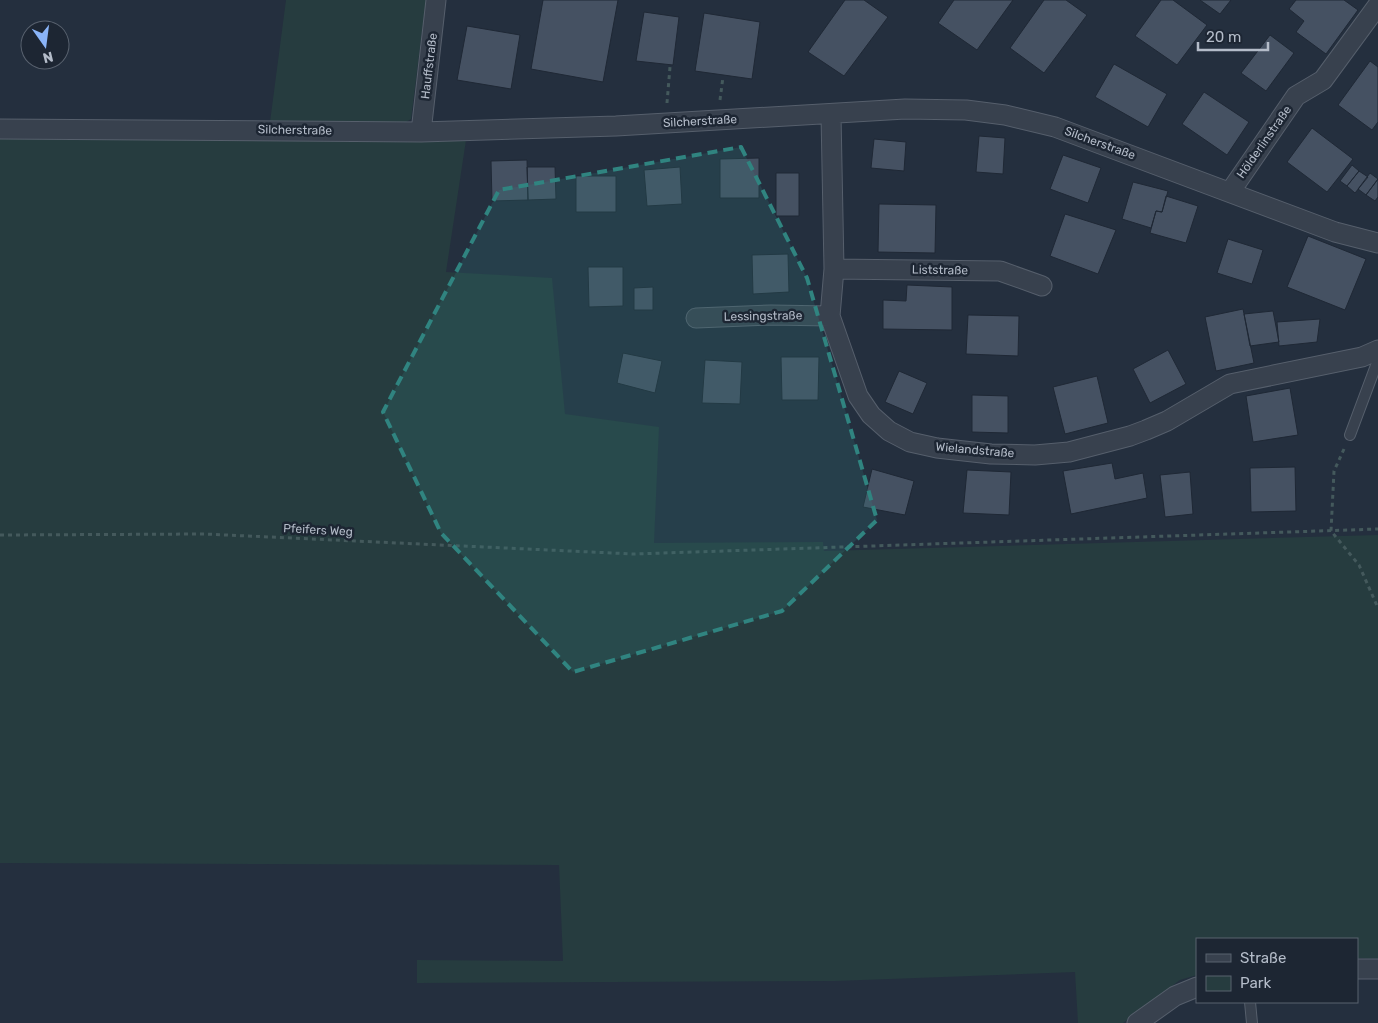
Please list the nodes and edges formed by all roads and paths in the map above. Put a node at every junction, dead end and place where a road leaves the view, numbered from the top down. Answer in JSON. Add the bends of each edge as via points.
{"nodes":[{"id":1,"x":436,"y":0,"type":"edge"},
{"id":2,"x":1378,"y":5,"type":"edge"},
{"id":3,"x":670,"y":67,"type":"dead end"},
{"id":4,"x":831,"y":115,"type":"junction"},
{"id":5,"x":666,"y":123,"type":"junction"},
{"id":6,"x":0,"y":129,"type":"edge"},
{"id":7,"x":421,"y":132,"type":"junction"},
{"id":8,"x":1230,"y":192,"type":"junction"},
{"id":9,"x":1378,"y":243,"type":"edge"},
{"id":10,"x":834,"y":268,"type":"junction"},
{"id":11,"x":1042,"y":286,"type":"dead end"},
{"id":12,"x":830,"y":316,"type":"junction"},
{"id":13,"x":696,"y":318,"type":"dead end"},
{"id":14,"x":1378,"y":350,"type":"edge"},
{"id":15,"x":1378,"y":360,"type":"edge"},
{"id":16,"x":1350,"y":435,"type":"joint"},
{"id":17,"x":1378,"y":529,"type":"edge"},
{"id":18,"x":1331,"y":531,"type":"junction"},
{"id":19,"x":0,"y":535,"type":"edge"},
{"id":20,"x":1378,"y":608,"type":"edge"},
{"id":21,"x":1358,"y":969,"type":"edge"},
{"id":22,"x":1378,"y":969,"type":"edge"},
{"id":23,"x":1196,"y":987,"type":"edge"},
{"id":24,"x":1250,"y":1003,"type":"edge"},
{"id":25,"x":1136,"y":1023,"type":"edge"},
{"id":26,"x":1252,"y":1023,"type":"edge"}],
"edges":[{"from":1,"to":7,"type":"street","name":"Hauffstraße"},
{"from":2,"to":8,"type":"street","name":"Hölderlinstraße","via":[[1323,80],[1296,96]]},
{"from":3,"to":5,"type":"path"},
{"from":4,"to":5,"type":"street","name":"Silcherstraße"},
{"from":4,"to":8,"type":"street","name":"Silcherstraße","via":[[905,109],[966,110],[1005,115],[1055,127]]},
{"from":4,"to":10,"type":"street","name":"Wielandstraße"},
{"from":5,"to":7,"type":"street","name":"Silcherstraße"},
{"from":6,"to":7,"type":"street","name":"Silcherstraße"},
{"from":8,"to":9,"type":"street","name":"Silcherstraße","via":[[1335,232]]},
{"from":10,"to":11,"type":"street","name":"Liststraße","via":[[1000,271]]},
{"from":10,"to":12,"type":"street","name":"Wielandstraße"},
{"from":12,"to":13,"type":"street","name":"Lessingstraße"},
{"from":12,"to":14,"type":"street","name":"Wielandstraße","via":[[858,396],[889,431],[910,442],[991,454],[1069,452],[1130,436],[1166,421],[1230,384],[1362,357]]},
{"from":15,"to":16,"type":"lane"},
{"from":16,"to":18,"type":"path","via":[[1334,471]]},
{"from":17,"to":18,"type":"path","name":"Pfeifers Weg"},
{"from":18,"to":19,"type":"path","name":"Pfeifers Weg","via":[[634,554],[205,534]]},
{"from":18,"to":20,"type":"path","via":[[1360,565]]},
{"from":21,"to":22,"type":"street"},
{"from":23,"to":25,"type":"street","via":[[1175,996]]},
{"from":24,"to":26,"type":"lane"}]}
